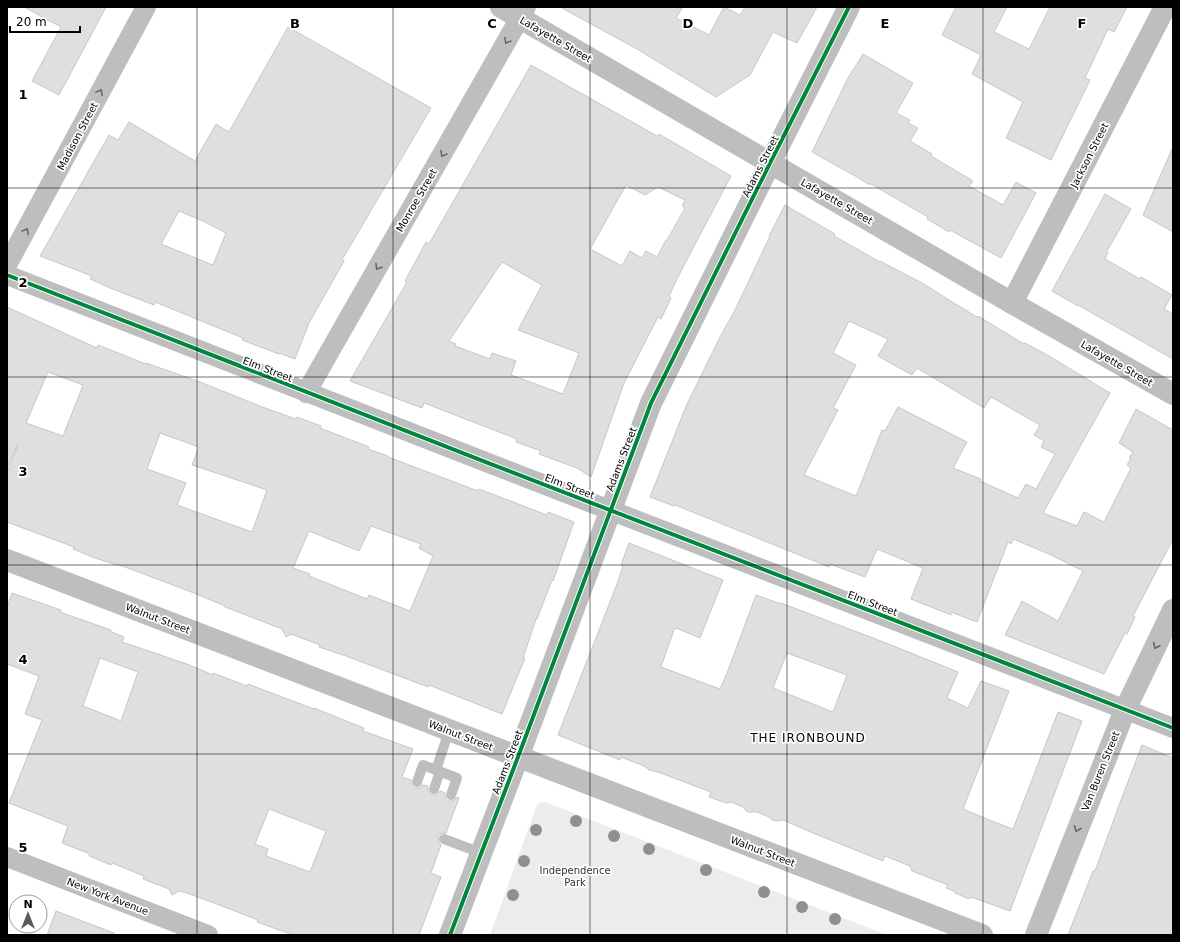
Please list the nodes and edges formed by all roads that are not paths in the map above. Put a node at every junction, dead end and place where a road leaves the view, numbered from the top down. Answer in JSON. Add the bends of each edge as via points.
{"nodes":[{"id":1,"x":146,"y":7,"type":"edge"},
{"id":2,"x":501,"y":7,"type":"edge"},
{"id":3,"x":849,"y":7,"type":"edge"},
{"id":4,"x":1165,"y":7,"type":"edge"},
{"id":5,"x":523,"y":12,"type":"edge"},
{"id":6,"x":770,"y":163,"type":"junction"},
{"id":7,"x":7,"y":265,"type":"edge"},
{"id":8,"x":7,"y":275,"type":"edge"},
{"id":9,"x":1012,"y":303,"type":"junction"},
{"id":10,"x":306,"y":393,"type":"junction"},
{"id":11,"x":1173,"y":394,"type":"edge"},
{"id":12,"x":610,"y":510,"type":"junction"},
{"id":13,"x":7,"y":560,"type":"edge"},
{"id":14,"x":1173,"y":610,"type":"edge"},
{"id":15,"x":1125,"y":710,"type":"junction"},
{"id":16,"x":1173,"y":728,"type":"edge"},
{"id":17,"x":449,"y":731,"type":"junction"},
{"id":18,"x":518,"y":757,"type":"junction"},
{"id":19,"x":438,"y":771,"type":"junction"},
{"id":20,"x":417,"y":782,"type":"dead end"},
{"id":21,"x":434,"y":788,"type":"dead end"},
{"id":22,"x":451,"y":795,"type":"dead end"},
{"id":23,"x":444,"y":839,"type":"dead end"},
{"id":24,"x":481,"y":853,"type":"junction"},
{"id":25,"x":7,"y":857,"type":"edge"},
{"id":26,"x":208,"y":935,"type":"edge"},
{"id":27,"x":450,"y":935,"type":"edge"},
{"id":28,"x":982,"y":935,"type":"edge"},
{"id":29,"x":1036,"y":935,"type":"edge"}],
"edges":[{"from":7,"to":1,"type":"street","name":"Madison Street","one_way":true},
{"from":2,"to":5,"type":"street","name":"Lafayette Street"},
{"from":3,"to":6,"type":"street","name":"Adams Street"},
{"from":4,"to":9,"type":"street","name":"Jackson Street"},
{"from":5,"to":6,"type":"street","name":"Lafayette Street"},
{"from":5,"to":10,"type":"street","name":"Monroe Street","one_way":true},
{"from":6,"to":9,"type":"street","name":"Lafayette Street"},
{"from":6,"to":12,"type":"street","name":"Adams Street","via":[[651,403]]},
{"from":8,"to":10,"type":"street","name":"Elm Street"},
{"from":9,"to":11,"type":"street","name":"Lafayette Street"},
{"from":10,"to":12,"type":"street","name":"Elm Street"},
{"from":12,"to":15,"type":"street","name":"Elm Street"},
{"from":12,"to":18,"type":"street","name":"Adams Street"},
{"from":13,"to":17,"type":"street","name":"Walnut Street"},
{"from":14,"to":15,"type":"street","name":"Van Buren Street","one_way":true},
{"from":15,"to":16,"type":"street","name":"Elm Street"},
{"from":15,"to":29,"type":"street","name":"Van Buren Street","one_way":true},
{"from":17,"to":18,"type":"street","name":"Walnut Street"},
{"from":17,"to":19,"type":"lane"},
{"from":18,"to":24,"type":"street","name":"Adams Street"},
{"from":18,"to":28,"type":"street","name":"Walnut Street"},
{"from":19,"to":20,"type":"lane","via":[[423,765]]},
{"from":19,"to":21,"type":"lane"},
{"from":19,"to":22,"type":"lane","via":[[457,778]]},
{"from":23,"to":24,"type":"lane"},
{"from":24,"to":27,"type":"street","name":"Adams Street"},
{"from":25,"to":26,"type":"street","name":"New York Avenue"}]}
